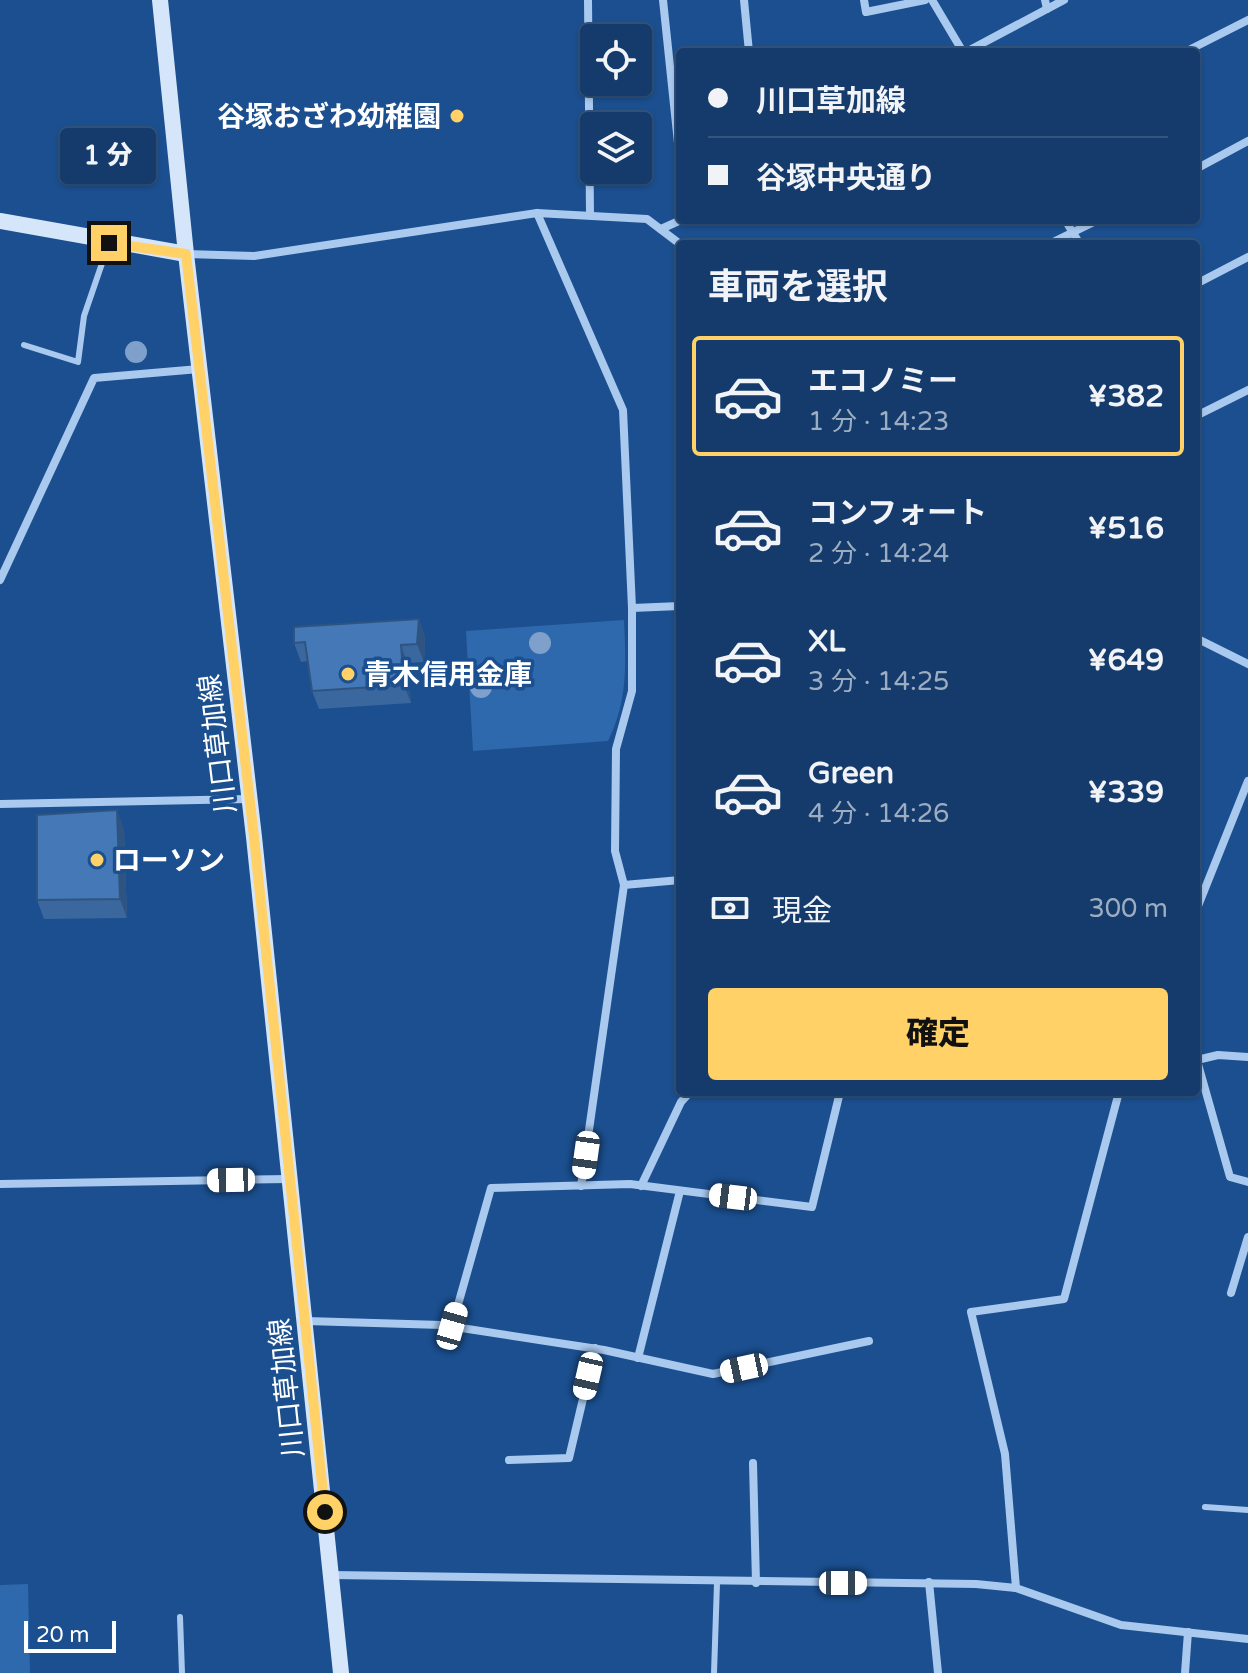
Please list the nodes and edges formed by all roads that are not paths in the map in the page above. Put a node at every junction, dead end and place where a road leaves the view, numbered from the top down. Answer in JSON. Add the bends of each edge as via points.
{"nodes":[{"id":1,"x":160,"y":0,"type":"edge"},
{"id":2,"x":588,"y":0,"type":"edge"},
{"id":3,"x":663,"y":0,"type":"edge"},
{"id":4,"x":744,"y":0,"type":"edge"},
{"id":5,"x":864,"y":0,"type":"edge"},
{"id":6,"x":925,"y":0,"type":"edge"},
{"id":7,"x":932,"y":0,"type":"edge"},
{"id":8,"x":1064,"y":0,"type":"edge"},
{"id":9,"x":1046,"y":5,"type":"edge"},
{"id":10,"x":1248,"y":20,"type":"edge"},
{"id":11,"x":749,"y":48,"type":"edge"},
{"id":12,"x":962,"y":48,"type":"edge"},
{"id":13,"x":972,"y":48,"type":"edge"},
{"id":14,"x":1193,"y":48,"type":"edge"},
{"id":15,"x":676,"y":124,"type":"edge"},
{"id":16,"x":1248,"y":141,"type":"edge"},
{"id":17,"x":1200,"y":167,"type":"edge"},
{"id":18,"x":537,"y":213,"type":"junction"},
{"id":19,"x":590,"y":214,"type":"junction"},
{"id":20,"x":0,"y":221,"type":"edge"},
{"id":21,"x":676,"y":221,"type":"edge"},
{"id":22,"x":1067,"y":224,"type":"edge"},
{"id":23,"x":1090,"y":224,"type":"edge"},
{"id":24,"x":661,"y":229,"type":"junction"},
{"id":25,"x":1073,"y":233,"type":"junction"},
{"id":26,"x":1058,"y":240,"type":"edge"},
{"id":27,"x":1077,"y":240,"type":"edge"},
{"id":28,"x":676,"y":241,"type":"edge"},
{"id":29,"x":109,"y":243,"type":"junction"},
{"id":30,"x":186,"y":254,"type":"junction"},
{"id":31,"x":1248,"y":257,"type":"edge"},
{"id":32,"x":1200,"y":282,"type":"edge"},
{"id":33,"x":24,"y":345,"type":"dead end"},
{"id":34,"x":199,"y":369,"type":"junction"},
{"id":35,"x":1248,"y":390,"type":"edge"},
{"id":36,"x":1200,"y":414,"type":"edge"},
{"id":37,"x":0,"y":580,"type":"edge"},
{"id":38,"x":676,"y":606,"type":"edge"},
{"id":39,"x":632,"y":608,"type":"junction"},
{"id":40,"x":1200,"y":640,"type":"edge"},
{"id":41,"x":1248,"y":664,"type":"edge"},
{"id":42,"x":1248,"y":781,"type":"edge"},
{"id":43,"x":249,"y":799,"type":"junction"},
{"id":44,"x":0,"y":804,"type":"edge"},
{"id":45,"x":676,"y":880,"type":"edge"},
{"id":46,"x":624,"y":885,"type":"junction"},
{"id":47,"x":1200,"y":901,"type":"edge"},
{"id":48,"x":1200,"y":1057,"type":"edge"},
{"id":49,"x":1248,"y":1057,"type":"edge"},
{"id":50,"x":1200,"y":1072,"type":"edge"},
{"id":51,"x":686,"y":1096,"type":"edge"},
{"id":52,"x":839,"y":1096,"type":"edge"},
{"id":53,"x":1118,"y":1096,"type":"edge"},
{"id":54,"x":288,"y":1179,"type":"junction"},
{"id":55,"x":1248,"y":1182,"type":"edge"},
{"id":56,"x":0,"y":1184,"type":"edge"},
{"id":57,"x":581,"y":1186,"type":"junction"},
{"id":58,"x":641,"y":1186,"type":"junction"},
{"id":59,"x":680,"y":1191,"type":"junction"},
{"id":60,"x":1248,"y":1237,"type":"edge"},
{"id":61,"x":1231,"y":1293,"type":"dead end"},
{"id":62,"x":306,"y":1321,"type":"junction"},
{"id":63,"x":452,"y":1326,"type":"junction"},
{"id":64,"x":869,"y":1341,"type":"dead end"},
{"id":65,"x":595,"y":1348,"type":"junction"},
{"id":66,"x":638,"y":1358,"type":"junction"},
{"id":67,"x":509,"y":1460,"type":"dead end"},
{"id":68,"x":753,"y":1463,"type":"dead end"},
{"id":69,"x":1205,"y":1507,"type":"dead end"},
{"id":70,"x":1248,"y":1510,"type":"edge"},
{"id":71,"x":331,"y":1575,"type":"junction"},
{"id":72,"x":929,"y":1582,"type":"junction"},
{"id":73,"x":717,"y":1583,"type":"junction"},
{"id":74,"x":756,"y":1583,"type":"junction"},
{"id":75,"x":1016,"y":1588,"type":"junction"},
{"id":76,"x":180,"y":1617,"type":"dead end"},
{"id":77,"x":1188,"y":1632,"type":"junction"},
{"id":78,"x":1248,"y":1639,"type":"edge"},
{"id":79,"x":182,"y":1673,"type":"edge"},
{"id":80,"x":341,"y":1673,"type":"edge"},
{"id":81,"x":714,"y":1673,"type":"edge"},
{"id":82,"x":938,"y":1673,"type":"edge"},
{"id":83,"x":1185,"y":1673,"type":"edge"}],
"edges":[{"from":1,"to":30,"type":"main road","name":"川口草加線"},
{"from":2,"to":19,"type":"street"},
{"from":3,"to":15,"type":"street"},
{"from":4,"to":11,"type":"street"},
{"from":5,"to":6,"type":"street","via":[[866,12]]},
{"from":7,"to":12,"type":"street"},
{"from":8,"to":9,"type":"street"},
{"from":9,"to":13,"type":"street"},
{"from":10,"to":14,"type":"street"},
{"from":16,"to":17,"type":"street"},
{"from":18,"to":19,"type":"street"},
{"from":18,"to":30,"type":"street","via":[[254,256]]},
{"from":18,"to":39,"type":"street","via":[[623,410]]},
{"from":19,"to":24,"type":"street","via":[[647,219]]},
{"from":20,"to":29,"type":"main road"},
{"from":21,"to":24,"type":"street"},
{"from":22,"to":25,"type":"street"},
{"from":23,"to":25,"type":"street"},
{"from":24,"to":28,"type":"street"},
{"from":25,"to":26,"type":"street"},
{"from":25,"to":27,"type":"street"},
{"from":29,"to":30,"type":"main road"},
{"from":29,"to":33,"type":"lane","via":[[84,316],[78,362]]},
{"from":30,"to":34,"type":"main road","name":"川口草加線"},
{"from":31,"to":32,"type":"street"},
{"from":34,"to":37,"type":"street","via":[[94,378]]},
{"from":34,"to":43,"type":"main road","name":"川口草加線"},
{"from":35,"to":36,"type":"street"},
{"from":38,"to":39,"type":"street"},
{"from":39,"to":46,"type":"street","via":[[632,691],[616,749],[615,851]]},
{"from":40,"to":41,"type":"street"},
{"from":42,"to":47,"type":"street"},
{"from":43,"to":44,"type":"street"},
{"from":43,"to":54,"type":"main road","name":"川口草加線"},
{"from":45,"to":46,"type":"street"},
{"from":46,"to":57,"type":"street"},
{"from":48,"to":49,"type":"street"},
{"from":50,"to":55,"type":"street","via":[[1230,1177]]},
{"from":51,"to":58,"type":"street"},
{"from":52,"to":59,"type":"street","via":[[812,1207]]},
{"from":53,"to":75,"type":"street","via":[[1064,1299],[971,1312],[1005,1454]]},
{"from":54,"to":56,"type":"street"},
{"from":54,"to":62,"type":"main road","name":"川口草加線"},
{"from":57,"to":58,"type":"street"},
{"from":57,"to":63,"type":"street","via":[[491,1188]]},
{"from":58,"to":59,"type":"street"},
{"from":59,"to":66,"type":"street"},
{"from":60,"to":61,"type":"street"},
{"from":62,"to":63,"type":"street"},
{"from":62,"to":71,"type":"main road","name":"川口草加線"},
{"from":63,"to":65,"type":"street"},
{"from":64,"to":66,"type":"street","via":[[713,1374]]},
{"from":65,"to":66,"type":"street"},
{"from":65,"to":67,"type":"street","via":[[569,1458]]},
{"from":68,"to":74,"type":"street"},
{"from":69,"to":70,"type":"lane"},
{"from":71,"to":73,"type":"street"},
{"from":71,"to":80,"type":"main road","name":"川口草加線"},
{"from":72,"to":74,"type":"street"},
{"from":72,"to":75,"type":"street"},
{"from":72,"to":82,"type":"street"},
{"from":73,"to":74,"type":"street"},
{"from":73,"to":81,"type":"lane"},
{"from":75,"to":77,"type":"street","via":[[1121,1625]]},
{"from":76,"to":79,"type":"lane"},
{"from":77,"to":78,"type":"street"},
{"from":77,"to":83,"type":"street"}]}
